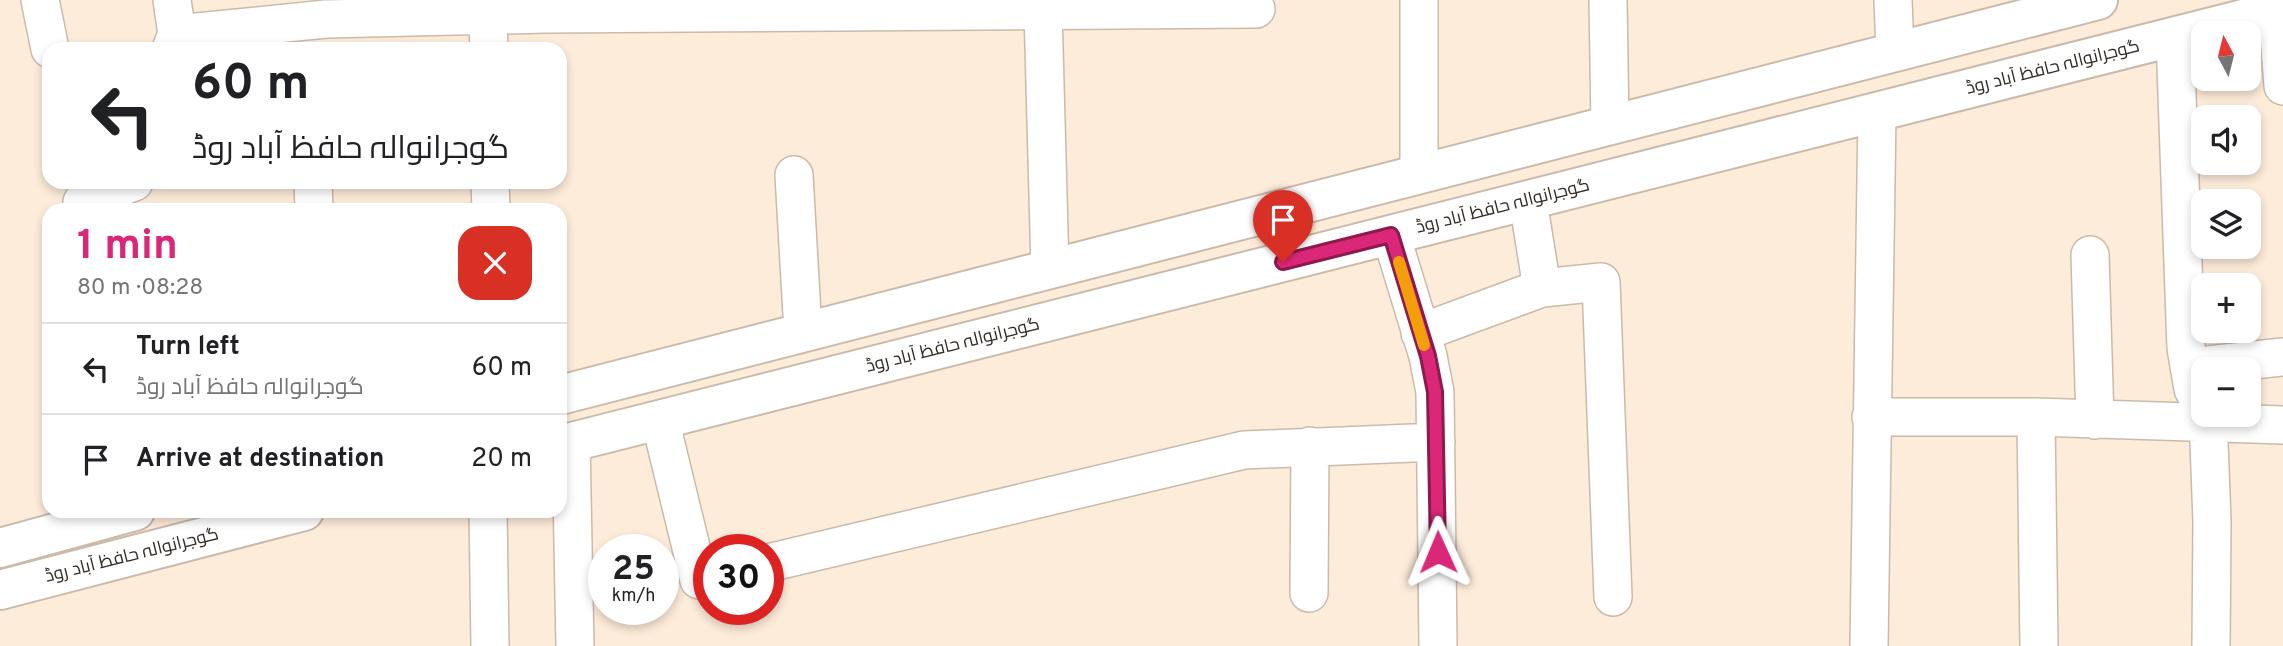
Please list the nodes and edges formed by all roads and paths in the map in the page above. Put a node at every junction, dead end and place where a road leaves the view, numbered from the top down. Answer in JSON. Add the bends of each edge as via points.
{"nodes":[{"id":1,"x":40,"y":0,"type":"edge"},
{"id":2,"x":1419,"y":0,"type":"edge"},
{"id":3,"x":1608,"y":0,"type":"edge"},
{"id":4,"x":1893,"y":0,"type":"edge"},
{"id":5,"x":2094,"y":1,"type":"edge"},
{"id":6,"x":340,"y":9,"type":"edge"},
{"id":7,"x":1256,"y":9,"type":"dead end"},
{"id":8,"x":1043,"y":10,"type":"junction"},
{"id":9,"x":2023,"y":10,"type":"edge"},
{"id":10,"x":2280,"y":10,"type":"edge"},
{"id":11,"x":488,"y":21,"type":"edge"},
{"id":12,"x":173,"y":28,"type":"edge"},
{"id":13,"x":2175,"y":38,"type":"junction"},
{"id":14,"x":49,"y":42,"type":"edge"},
{"id":15,"x":1895,"y":52,"type":"junction"},
{"id":16,"x":2283,"y":86,"type":"edge"},
{"id":17,"x":1877,"y":113,"type":"junction"},
{"id":18,"x":1610,"y":125,"type":"junction"},
{"id":19,"x":1419,"y":174,"type":"junction"},
{"id":20,"x":794,"y":175,"type":"dead end"},
{"id":21,"x":111,"y":189,"type":"edge"},
{"id":22,"x":81,"y":198,"type":"edge"},
{"id":23,"x":1528,"y":201,"type":"junction"},
{"id":24,"x":1391,"y":235,"type":"junction"},
{"id":25,"x":2090,"y":255,"type":"dead end"},
{"id":26,"x":1050,"y":269,"type":"junction"},
{"id":27,"x":1542,"y":288,"type":"junction"},
{"id":28,"x":803,"y":332,"type":"junction"},
{"id":29,"x":1420,"y":333,"type":"junction"},
{"id":30,"x":2283,"y":357,"type":"edge"},
{"id":31,"x":2189,"y":367,"type":"junction"},
{"id":32,"x":2191,"y":378,"type":"edge"},
{"id":33,"x":567,"y":393,"type":"edge"},
{"id":34,"x":2191,"y":416,"type":"edge"},
{"id":35,"x":1871,"y":417,"type":"junction"},
{"id":36,"x":2036,"y":417,"type":"junction"},
{"id":37,"x":2095,"y":419,"type":"junction"},
{"id":38,"x":660,"y":420,"type":"junction"},
{"id":39,"x":2261,"y":422,"type":"edge"},
{"id":40,"x":2283,"y":425,"type":"edge"},
{"id":41,"x":2207,"y":427,"type":"edge"},
{"id":42,"x":1436,"y":442,"type":"junction"},
{"id":43,"x":567,"y":443,"type":"edge"},
{"id":44,"x":1310,"y":446,"type":"junction"},
{"id":45,"x":567,"y":466,"type":"edge"},
{"id":46,"x":109,"y":518,"type":"edge"},
{"id":47,"x":277,"y":518,"type":"edge"},
{"id":48,"x":488,"y":518,"type":"edge"},
{"id":49,"x":0,"y":548,"type":"edge"},
{"id":50,"x":693,"y":555,"type":"edge"},
{"id":51,"x":784,"y":559,"type":"edge"},
{"id":52,"x":0,"y":590,"type":"edge"},
{"id":53,"x":1309,"y":593,"type":"dead end"},
{"id":54,"x":1614,"y":597,"type":"dead end"},
{"id":55,"x":490,"y":646,"type":"edge"},
{"id":56,"x":575,"y":646,"type":"edge"},
{"id":57,"x":1438,"y":646,"type":"edge"},
{"id":58,"x":1869,"y":646,"type":"edge"},
{"id":59,"x":2039,"y":646,"type":"edge"},
{"id":60,"x":2211,"y":646,"type":"edge"}],
"edges":[{"from":1,"to":14,"type":"street"},
{"from":2,"to":19,"type":"street"},
{"from":3,"to":18,"type":"street"},
{"from":4,"to":15,"type":"street"},
{"from":5,"to":9,"type":"main road"},
{"from":6,"to":11,"type":"street"},
{"from":6,"to":12,"type":"street"},
{"from":7,"to":8,"type":"street"},
{"from":8,"to":11,"type":"street"},
{"from":8,"to":26,"type":"street"},
{"from":9,"to":15,"type":"main road"},
{"from":10,"to":13,"type":"main road","name":"گوجرانوالہ حافظ آباد روڈ"},
{"from":10,"to":16,"type":"street"},
{"from":13,"to":17,"type":"main road","name":"گوجرانوالہ حافظ آباد روڈ"},
{"from":13,"to":31,"type":"street"},
{"from":15,"to":18,"type":"main road"},
{"from":17,"to":23,"type":"main road","name":"گوجرانوالہ حافظ آباد روڈ"},
{"from":17,"to":35,"type":"street"},
{"from":18,"to":19,"type":"main road"},
{"from":19,"to":26,"type":"main road"},
{"from":20,"to":28,"type":"street"},
{"from":21,"to":22,"type":"street"},
{"from":23,"to":24,"type":"main road","name":"گوجرانوالہ حافظ آباد روڈ"},
{"from":23,"to":27,"type":"street"},
{"from":24,"to":29,"type":"street"},
{"from":24,"to":38,"type":"main road","name":"گوجرانوالہ حافظ آباد روڈ"},
{"from":25,"to":37,"type":"street"},
{"from":26,"to":28,"type":"main road"},
{"from":27,"to":29,"type":"street"},
{"from":27,"to":54,"type":"street","via":[[1601,282]]},
{"from":28,"to":33,"type":"main road"},
{"from":29,"to":42,"type":"street","via":[[1435,392]]},
{"from":30,"to":31,"type":"street"},
{"from":31,"to":32,"type":"street"},
{"from":34,"to":37,"type":"street"},
{"from":35,"to":36,"type":"street"},
{"from":35,"to":58,"type":"street"},
{"from":36,"to":37,"type":"street"},
{"from":36,"to":59,"type":"street"},
{"from":38,"to":43,"type":"main road","name":"گوجرانوالہ حافظ آباد روڈ"},
{"from":38,"to":50,"type":"street"},
{"from":39,"to":40,"type":"street"},
{"from":41,"to":60,"type":"street"},
{"from":42,"to":44,"type":"street"},
{"from":42,"to":57,"type":"street"},
{"from":44,"to":51,"type":"street","via":[[1244,450]]},
{"from":44,"to":53,"type":"street"},
{"from":45,"to":56,"type":"street"},
{"from":46,"to":49,"type":"main road"},
{"from":47,"to":52,"type":"main road","name":"گوجرانوالہ حافظ آباد روڈ"},
{"from":48,"to":55,"type":"street"}]}
